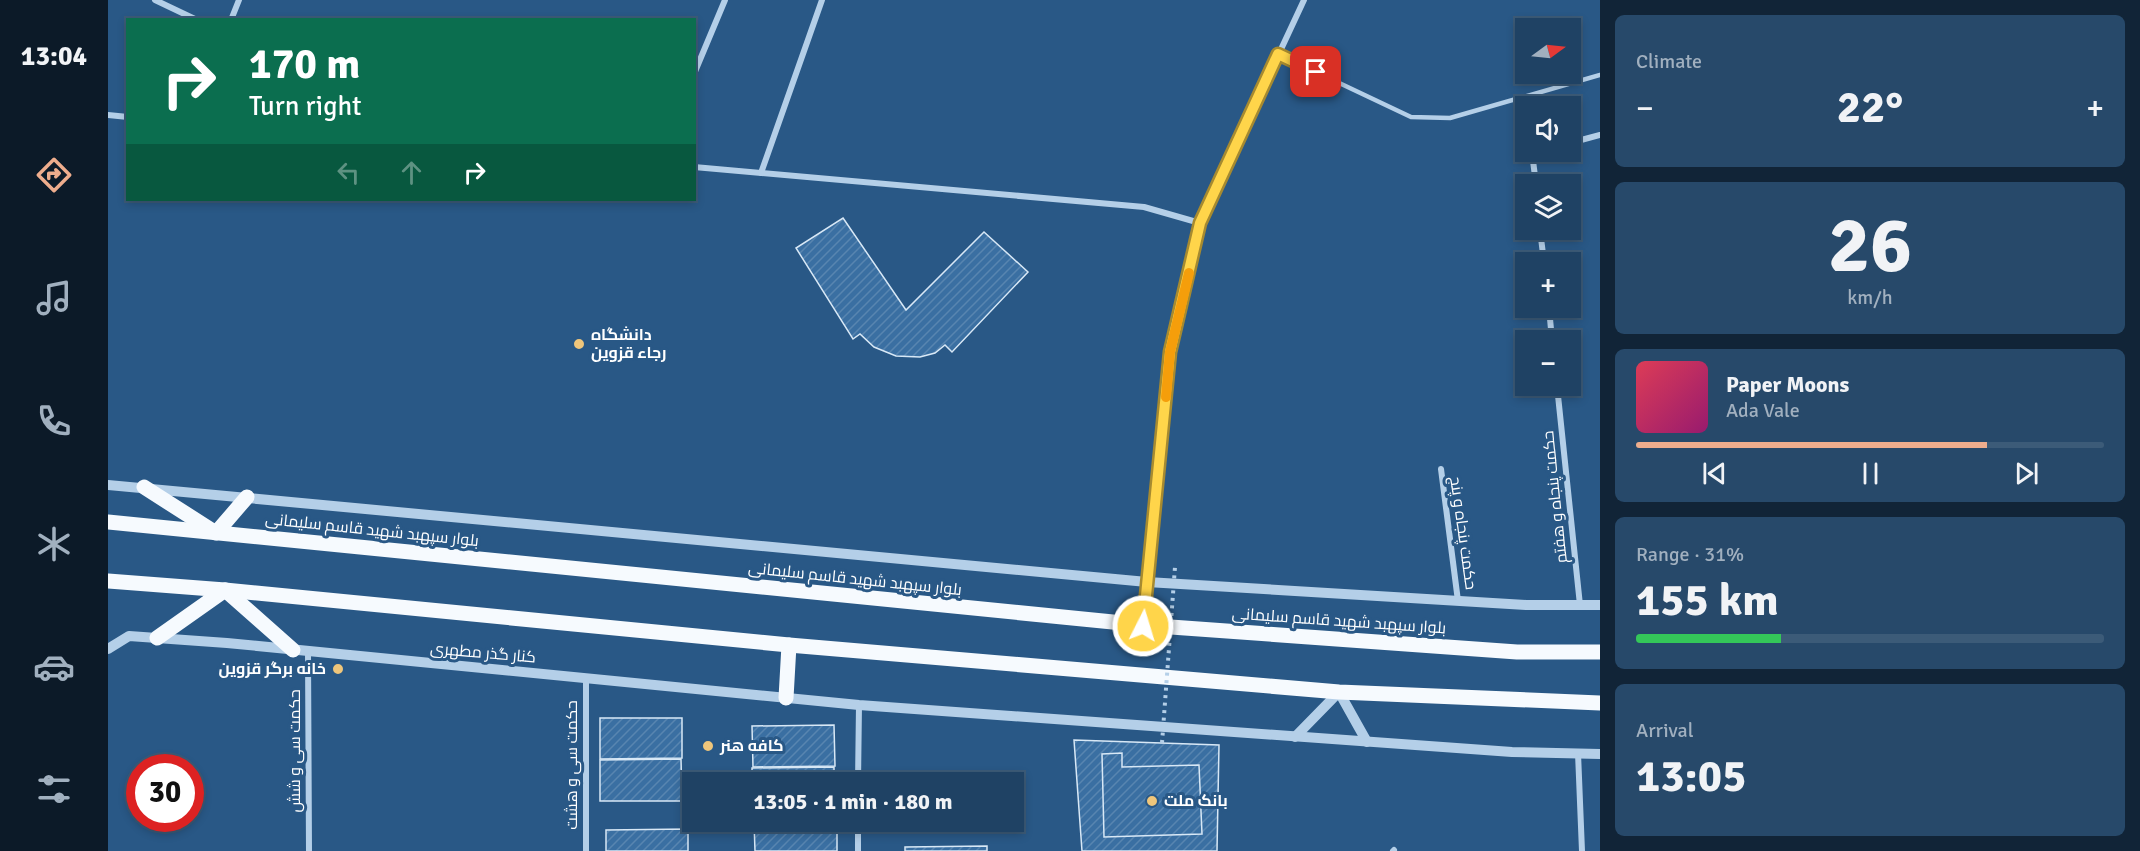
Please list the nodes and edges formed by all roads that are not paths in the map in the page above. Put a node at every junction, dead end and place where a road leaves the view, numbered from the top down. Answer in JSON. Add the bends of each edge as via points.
{"nodes":[{"id":1,"x":155,"y":0,"type":"edge"},
{"id":2,"x":239,"y":0,"type":"edge"},
{"id":3,"x":725,"y":0,"type":"edge"},
{"id":4,"x":822,"y":0,"type":"edge"},
{"id":5,"x":1304,"y":0,"type":"edge"},
{"id":6,"x":193,"y":18,"type":"edge"},
{"id":7,"x":232,"y":18,"type":"edge"},
{"id":8,"x":1278,"y":54,"type":"junction"},
{"id":9,"x":696,"y":69,"type":"edge"},
{"id":10,"x":1600,"y":75,"type":"edge"},
{"id":11,"x":108,"y":116,"type":"edge"},
{"id":12,"x":126,"y":117,"type":"edge"},
{"id":13,"x":1600,"y":135,"type":"edge"},
{"id":14,"x":1581,"y":140,"type":"edge"},
{"id":15,"x":696,"y":167,"type":"edge"},
{"id":16,"x":761,"y":173,"type":"junction"},
{"id":17,"x":1200,"y":223,"type":"junction"},
{"id":18,"x":1558,"y":396,"type":"edge"},
{"id":19,"x":1441,"y":469,"type":"dead end"},
{"id":20,"x":108,"y":485,"type":"edge"},
{"id":21,"x":144,"y":488,"type":"junction"},
{"id":22,"x":247,"y":497,"type":"junction"},
{"id":23,"x":108,"y":522,"type":"edge"},
{"id":24,"x":216,"y":533,"type":"junction"},
{"id":25,"x":108,"y":581,"type":"edge"},
{"id":26,"x":1147,"y":582,"type":"junction"},
{"id":27,"x":225,"y":590,"type":"junction"},
{"id":28,"x":1458,"y":601,"type":"junction"},
{"id":29,"x":1580,"y":605,"type":"junction"},
{"id":30,"x":1600,"y":605,"type":"edge"},
{"id":31,"x":1143,"y":626,"type":"junction"},
{"id":32,"x":157,"y":638,"type":"junction"},
{"id":33,"x":789,"y":645,"type":"junction"},
{"id":34,"x":108,"y":649,"type":"edge"},
{"id":35,"x":300,"y":651,"type":"junction"},
{"id":36,"x":1600,"y":652,"type":"edge"},
{"id":37,"x":586,"y":678,"type":"junction"},
{"id":38,"x":1339,"y":692,"type":"junction"},
{"id":39,"x":786,"y":698,"type":"junction"},
{"id":40,"x":1600,"y":703,"type":"edge"},
{"id":41,"x":859,"y":705,"type":"junction"},
{"id":42,"x":1295,"y":736,"type":"junction"},
{"id":43,"x":1367,"y":742,"type":"junction"},
{"id":44,"x":1578,"y":753,"type":"junction"},
{"id":45,"x":1600,"y":754,"type":"edge"},
{"id":46,"x":858,"y":772,"type":"edge"},
{"id":47,"x":858,"y":832,"type":"edge"},
{"id":48,"x":309,"y":851,"type":"edge"},
{"id":49,"x":586,"y":851,"type":"edge"},
{"id":50,"x":858,"y":851,"type":"edge"},
{"id":51,"x":1582,"y":851,"type":"edge"}],
"edges":[{"from":1,"to":6,"type":"street"},
{"from":2,"to":7,"type":"street"},
{"from":3,"to":9,"type":"street"},
{"from":4,"to":16,"type":"street"},
{"from":5,"to":8,"type":"street"},
{"from":8,"to":10,"type":"lane","via":[[1411,117],[1450,118]]},
{"from":8,"to":17,"type":"street"},
{"from":11,"to":12,"type":"street"},
{"from":13,"to":14,"type":"street"},
{"from":15,"to":16,"type":"street"},
{"from":16,"to":17,"type":"street","via":[[1144,207]]},
{"from":17,"to":26,"type":"street","via":[[1170,352]]},
{"from":18,"to":29,"type":"street","name":"حکمت پنجاه و هفتم"},
{"from":19,"to":28,"type":"street","name":"حکمت پنجاه و پنج"},
{"from":20,"to":21,"type":"street"},
{"from":21,"to":22,"type":"street"},
{"from":21,"to":24,"type":"main road"},
{"from":22,"to":24,"type":"main road"},
{"from":22,"to":26,"type":"street"},
{"from":23,"to":24,"type":"main road","name":"بلوار سپهبد شهید قاسم سلیمانی"},
{"from":24,"to":31,"type":"main road","name":"بلوار سپهبد شهید قاسم سلیمانی"},
{"from":25,"to":27,"type":"main road"},
{"from":26,"to":28,"type":"street"},
{"from":26,"to":31,"type":"street"},
{"from":27,"to":32,"type":"main road"},
{"from":27,"to":33,"type":"main road"},
{"from":27,"to":35,"type":"main road"},
{"from":28,"to":29,"type":"street"},
{"from":29,"to":30,"type":"street"},
{"from":31,"to":36,"type":"main road","name":"بلوار سپهبد شهید قاسم سلیمانی","via":[[1517,652]]},
{"from":32,"to":34,"type":"street","name":"کنار گذر مطهری","via":[[129,636]]},
{"from":32,"to":35,"type":"street","name":"کنار گذر مطهری"},
{"from":33,"to":38,"type":"main road"},
{"from":33,"to":39,"type":"main road"},
{"from":35,"to":37,"type":"street","name":"کنار گذر مطهری"},
{"from":35,"to":48,"type":"street","name":"حکمت سی و شش"},
{"from":37,"to":39,"type":"street","name":"کنار گذر مطهری"},
{"from":37,"to":49,"type":"street","name":"حکمت سی و هشت"},
{"from":38,"to":40,"type":"main road"},
{"from":38,"to":42,"type":"street"},
{"from":38,"to":43,"type":"street"},
{"from":39,"to":41,"type":"street","name":"کنار گذر مطهری"},
{"from":41,"to":42,"type":"street","name":"کنار گذر مطهری"},
{"from":41,"to":46,"type":"street"},
{"from":42,"to":43,"type":"street","name":"کنار گذر مطهری"},
{"from":43,"to":44,"type":"street","name":"کنار گذر مطهری"},
{"from":44,"to":45,"type":"street","name":"کنار گذر مطهری"},
{"from":44,"to":51,"type":"street"},
{"from":47,"to":50,"type":"street"}]}
